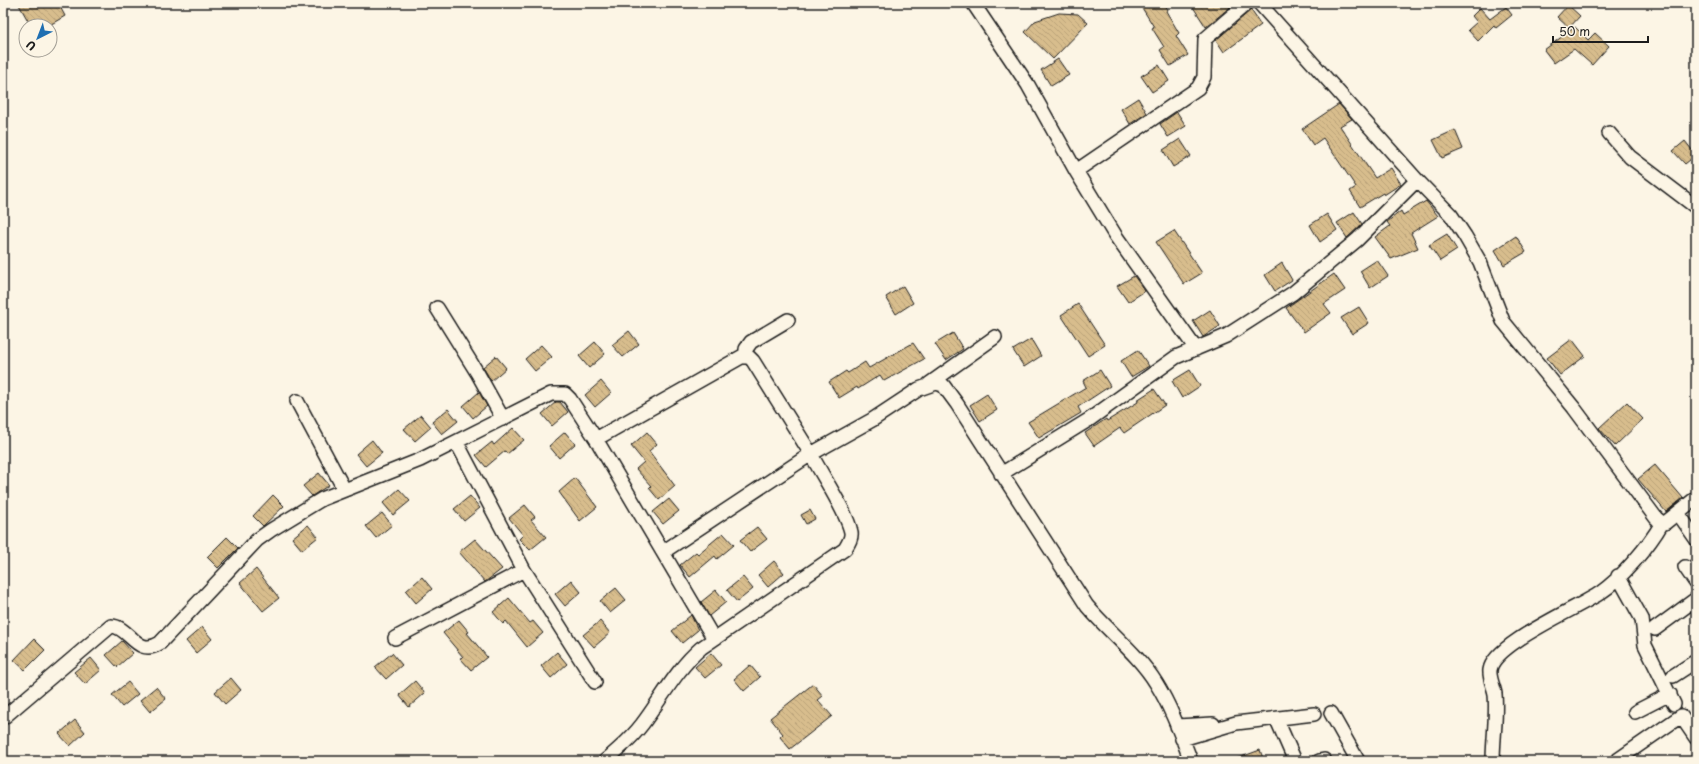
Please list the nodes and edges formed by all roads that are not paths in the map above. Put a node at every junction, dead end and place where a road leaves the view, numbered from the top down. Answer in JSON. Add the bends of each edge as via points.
{"nodes":[{"id":1,"x":974,"y":3,"type":"edge"},
{"id":2,"x":1247,"y":3,"type":"edge"},
{"id":3,"x":1259,"y":3,"type":"edge"},
{"id":4,"x":1609,"y":133,"type":"dead end"},
{"id":5,"x":1076,"y":171,"type":"junction"},
{"id":6,"x":1417,"y":180,"type":"junction"},
{"id":7,"x":1696,"y":207,"type":"edge"},
{"id":8,"x":437,"y":308,"type":"dead end"},
{"id":9,"x":788,"y":320,"type":"dead end"},
{"id":10,"x":995,"y":337,"type":"dead end"},
{"id":11,"x":1196,"y":349,"type":"junction"},
{"id":12,"x":746,"y":357,"type":"junction"},
{"id":13,"x":929,"y":384,"type":"junction"},
{"id":14,"x":297,"y":401,"type":"dead end"},
{"id":15,"x":502,"y":419,"type":"junction"},
{"id":16,"x":596,"y":439,"type":"junction"},
{"id":17,"x":457,"y":443,"type":"junction"},
{"id":18,"x":811,"y":454,"type":"junction"},
{"id":19,"x":1001,"y":474,"type":"junction"},
{"id":20,"x":344,"y":489,"type":"junction"},
{"id":21,"x":1696,"y":498,"type":"edge"},
{"id":22,"x":1678,"y":512,"type":"junction"},
{"id":23,"x":1662,"y":524,"type":"junction"},
{"id":24,"x":1696,"y":539,"type":"edge"},
{"id":25,"x":663,"y":552,"type":"junction"},
{"id":26,"x":1685,"y":567,"type":"dead end"},
{"id":27,"x":524,"y":570,"type":"junction"},
{"id":28,"x":1618,"y":576,"type":"junction"},
{"id":29,"x":1696,"y":583,"type":"edge"},
{"id":30,"x":1696,"y":599,"type":"edge"},
{"id":31,"x":1655,"y":628,"type":"dead end"},
{"id":32,"x":394,"y":638,"type":"dead end"},
{"id":33,"x":714,"y":639,"type":"junction"},
{"id":34,"x":1696,"y":661,"type":"edge"},
{"id":35,"x":1673,"y":676,"type":"dead end"},
{"id":36,"x":595,"y":682,"type":"dead end"},
{"id":37,"x":1635,"y":712,"type":"dead end"},
{"id":38,"x":1331,"y":713,"type":"dead end"},
{"id":39,"x":1314,"y":714,"type":"dead end"},
{"id":40,"x":3,"y":718,"type":"edge"},
{"id":41,"x":1277,"y":720,"type":"junction"},
{"id":42,"x":1236,"y":723,"type":"junction"},
{"id":43,"x":1177,"y":726,"type":"junction"},
{"id":44,"x":1696,"y":738,"type":"edge"},
{"id":45,"x":1182,"y":739,"type":"junction"},
{"id":46,"x":605,"y":761,"type":"edge"},
{"id":47,"x":1191,"y":761,"type":"edge"},
{"id":48,"x":1295,"y":761,"type":"edge"},
{"id":49,"x":1319,"y":761,"type":"edge"},
{"id":50,"x":1325,"y":761,"type":"edge"},
{"id":51,"x":1358,"y":761,"type":"edge"},
{"id":52,"x":1492,"y":761,"type":"edge"},
{"id":53,"x":1616,"y":761,"type":"edge"}],
"edges":[{"from":1,"to":5,"type":"street","via":[[1028,85]]},
{"from":2,"to":5,"type":"street","via":[[1205,39],[1204,77],[1198,88]]},
{"from":3,"to":6,"type":"street"},
{"from":4,"to":7,"type":"street","via":[[1630,156]]},
{"from":5,"to":11,"type":"street","via":[[1115,235]]},
{"from":6,"to":11,"type":"street","via":[[1357,240],[1293,293],[1226,336]]},
{"from":6,"to":23,"type":"street","via":[[1451,215],[1466,236],[1480,262],[1503,321],[1510,331],[1574,408]]},
{"from":8,"to":15,"type":"street","via":[[478,374]]},
{"from":9,"to":12,"type":"street","via":[[751,342],[746,349]]},
{"from":10,"to":13,"type":"street"},
{"from":11,"to":19,"type":"street","via":[[1166,363],[1090,419]]},
{"from":12,"to":16,"type":"street","via":[[733,361]]},
{"from":12,"to":18,"type":"street","via":[[753,361]]},
{"from":13,"to":18,"type":"street"},
{"from":13,"to":19,"type":"street","via":[[942,385],[948,392]]},
{"from":14,"to":20,"type":"street"},
{"from":15,"to":16,"type":"street","via":[[550,394],[565,394]]},
{"from":15,"to":17,"type":"street"},
{"from":16,"to":25,"type":"street"},
{"from":17,"to":20,"type":"street","via":[[393,472]]},
{"from":17,"to":27,"type":"street"},
{"from":18,"to":25,"type":"street"},
{"from":18,"to":33,"type":"street","via":[[845,516],[851,531],[849,543],[834,557]]},
{"from":19,"to":43,"type":"street","via":[[1086,606],[1137,658],[1156,683]]},
{"from":20,"to":40,"type":"street","via":[[298,513],[258,540],[160,643],[145,647],[117,627],[111,626]]},
{"from":21,"to":22,"type":"street"},
{"from":22,"to":23,"type":"street"},
{"from":22,"to":24,"type":"street"},
{"from":23,"to":28,"type":"street","via":[[1653,539]]},
{"from":25,"to":33,"type":"street"},
{"from":26,"to":29,"type":"street"},
{"from":27,"to":32,"type":"street"},
{"from":27,"to":36,"type":"street"},
{"from":28,"to":37,"type":"street","via":[[1642,619],[1645,645],[1672,699]]},
{"from":28,"to":52,"type":"street","via":[[1601,593],[1516,640],[1493,661],[1490,671],[1495,694]]},
{"from":30,"to":31,"type":"street"},
{"from":33,"to":46,"type":"street","via":[[681,667],[645,721]]},
{"from":34,"to":35,"type":"street"},
{"from":38,"to":51,"type":"street"},
{"from":39,"to":41,"type":"street"},
{"from":41,"to":42,"type":"street"},
{"from":41,"to":48,"type":"street"},
{"from":42,"to":43,"type":"street"},
{"from":42,"to":45,"type":"street"},
{"from":43,"to":45,"type":"street"},
{"from":44,"to":53,"type":"street","via":[[1681,716]]},
{"from":45,"to":47,"type":"street"},
{"from":49,"to":50,"type":"street"}]}
